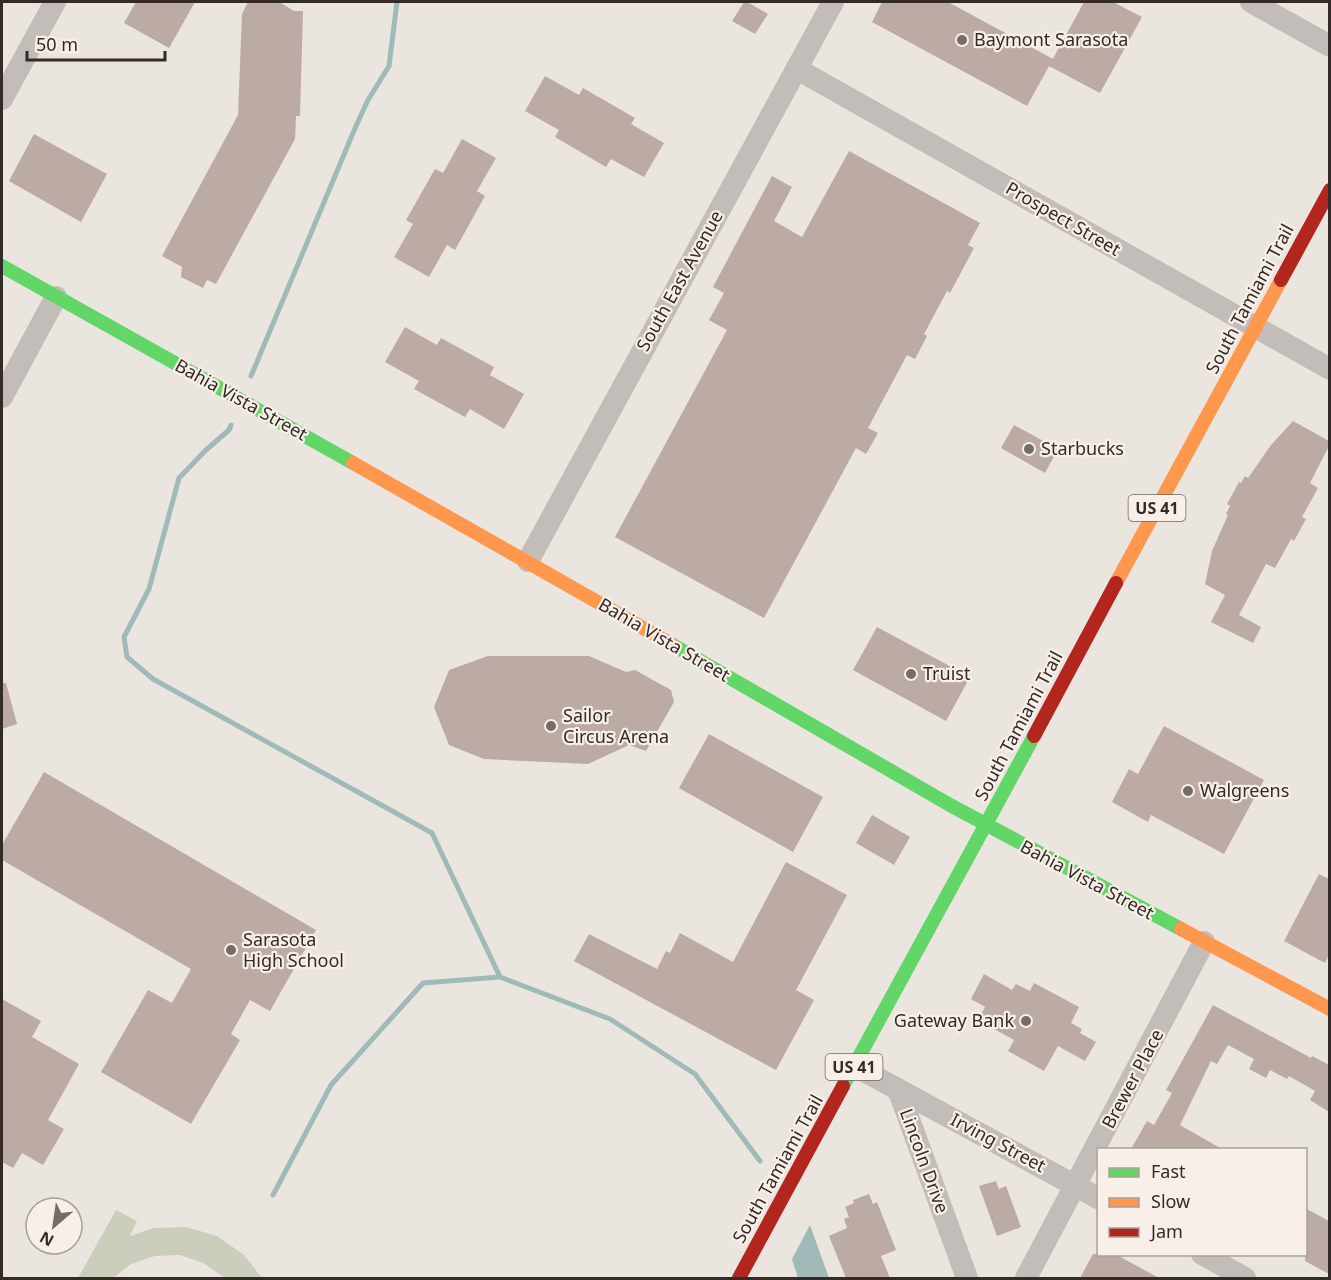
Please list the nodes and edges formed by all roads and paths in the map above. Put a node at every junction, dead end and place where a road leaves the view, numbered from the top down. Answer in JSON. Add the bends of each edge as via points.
{"nodes":[{"id":1,"x":55,"y":2,"type":"edge"},
{"id":2,"x":833,"y":2,"type":"edge"},
{"id":3,"x":1251,"y":2,"type":"edge"},
{"id":4,"x":1329,"y":46,"type":"edge"},
{"id":5,"x":797,"y":69,"type":"junction"},
{"id":6,"x":2,"y":99,"type":"edge"},
{"id":7,"x":1329,"y":190,"type":"edge"},
{"id":8,"x":2,"y":266,"type":"edge"},
{"id":9,"x":56,"y":297,"type":"junction"},
{"id":10,"x":1255,"y":328,"type":"junction"},
{"id":11,"x":1329,"y":369,"type":"edge"},
{"id":12,"x":2,"y":397,"type":"edge"},
{"id":13,"x":528,"y":561,"type":"junction"},
{"id":14,"x":985,"y":825,"type":"junction"},
{"id":15,"x":1204,"y":942,"type":"junction"},
{"id":16,"x":1329,"y":1009,"type":"edge"},
{"id":17,"x":855,"y":1066,"type":"junction"},
{"id":18,"x":898,"y":1089,"type":"junction"},
{"id":19,"x":1077,"y":1186,"type":"junction"},
{"id":20,"x":1097,"y":1197,"type":"edge"},
{"id":21,"x":1206,"y":1256,"type":"edge"},
{"id":22,"x":739,"y":1278,"type":"edge"},
{"id":23,"x":967,"y":1278,"type":"edge"},
{"id":24,"x":1026,"y":1278,"type":"edge"},
{"id":25,"x":1245,"y":1278,"type":"edge"}],
"edges":[{"from":1,"to":6,"type":"street"},
{"from":2,"to":5,"type":"street","name":"South East Avenue"},
{"from":3,"to":4,"type":"street"},
{"from":5,"to":10,"type":"street","name":"Prospect Street"},
{"from":5,"to":13,"type":"street","name":"South East Avenue"},
{"from":7,"to":10,"type":"street","name":"South Tamiami Trail","number":"US 41"},
{"from":8,"to":9,"type":"street","name":"Bahia Vista Street"},
{"from":9,"to":12,"type":"street"},
{"from":9,"to":13,"type":"street","name":"Bahia Vista Street"},
{"from":10,"to":11,"type":"street","name":"Prospect Street"},
{"from":10,"to":14,"type":"street","name":"South Tamiami Trail","number":"US 41"},
{"from":13,"to":14,"type":"street","name":"Bahia Vista Street"},
{"from":14,"to":15,"type":"street","name":"Bahia Vista Street"},
{"from":14,"to":17,"type":"street","name":"South Tamiami Trail","number":"US 41"},
{"from":15,"to":16,"type":"street","name":"Bahia Vista Street"},
{"from":15,"to":19,"type":"street","name":"Brewer Place"},
{"from":17,"to":18,"type":"street","name":"Lincoln Drive"},
{"from":17,"to":22,"type":"street","name":"South Tamiami Trail","number":"US 41"},
{"from":18,"to":19,"type":"street","name":"Irving Street"},
{"from":18,"to":23,"type":"street","name":"Lincoln Drive"},
{"from":19,"to":20,"type":"street","name":"Irving Street"},
{"from":19,"to":24,"type":"street","name":"Brewer Place"},
{"from":21,"to":25,"type":"street"}]}
